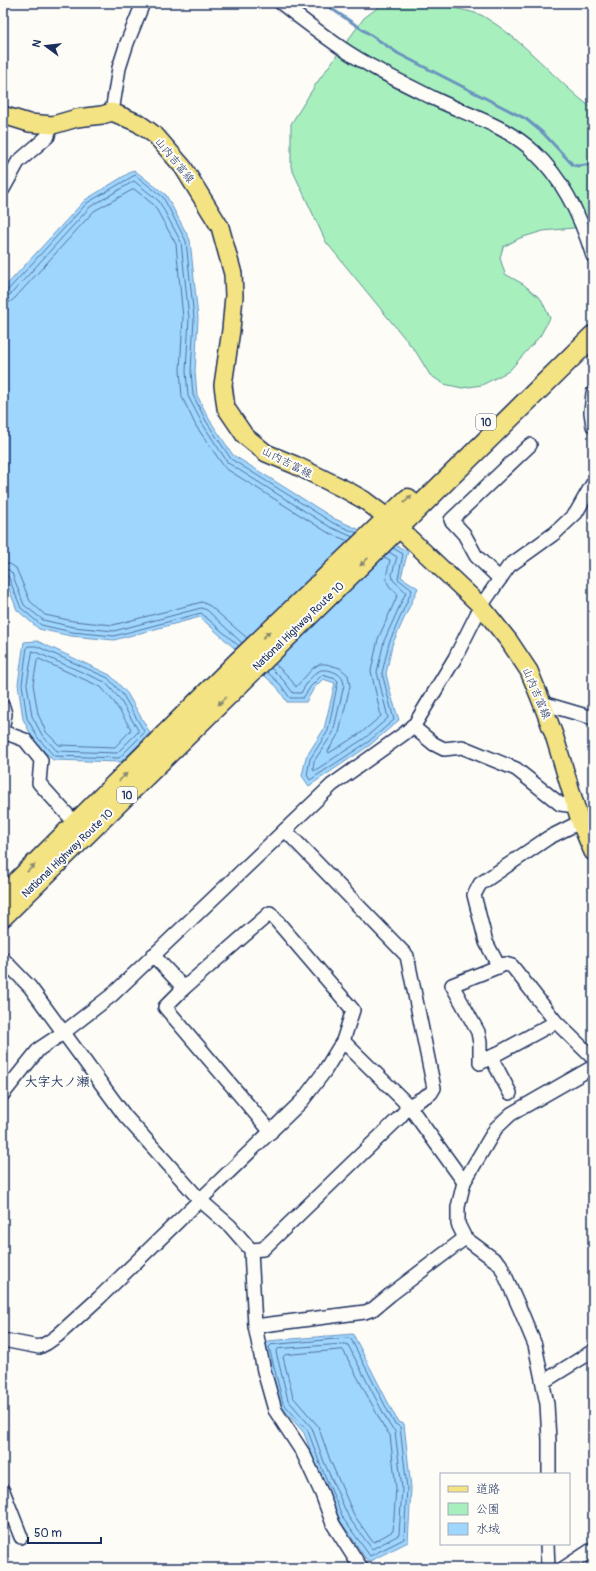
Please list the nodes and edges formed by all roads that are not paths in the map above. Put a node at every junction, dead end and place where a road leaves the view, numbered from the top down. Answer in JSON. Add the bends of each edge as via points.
{"nodes":[{"id":1,"x":143,"y":3,"type":"edge"},
{"id":2,"x":281,"y":3,"type":"edge"},
{"id":3,"x":112,"y":112,"type":"junction"},
{"id":4,"x":3,"y":115,"type":"edge"},
{"id":5,"x":50,"y":124,"type":"junction"},
{"id":6,"x":3,"y":189,"type":"edge"},
{"id":7,"x":593,"y":256,"type":"edge"},
{"id":8,"x":593,"y":320,"type":"edge"},
{"id":9,"x":593,"y":336,"type":"edge"},
{"id":10,"x":593,"y":393,"type":"edge"},
{"id":11,"x":593,"y":426,"type":"edge"},
{"id":12,"x":530,"y":445,"type":"dead end"},
{"id":13,"x":593,"y":483,"type":"edge"},
{"id":14,"x":390,"y":527,"type":"junction"},
{"id":15,"x":500,"y":578,"type":"junction"},
{"id":16,"x":481,"y":606,"type":"junction"},
{"id":17,"x":244,"y":667,"type":"junction"},
{"id":18,"x":542,"y":702,"type":"junction"},
{"id":19,"x":3,"y":707,"type":"edge"},
{"id":20,"x":593,"y":718,"type":"edge"},
{"id":21,"x":3,"y":725,"type":"edge"},
{"id":22,"x":412,"y":726,"type":"junction"},
{"id":23,"x":3,"y":732,"type":"edge"},
{"id":24,"x":578,"y":814,"type":"junction"},
{"id":25,"x":76,"y":824,"type":"junction"},
{"id":26,"x":285,"y":830,"type":"junction"},
{"id":27,"x":593,"y":852,"type":"edge"},
{"id":28,"x":3,"y":896,"type":"edge"},
{"id":29,"x":3,"y":916,"type":"edge"},
{"id":30,"x":154,"y":955,"type":"junction"},
{"id":31,"x":3,"y":959,"type":"edge"},
{"id":32,"x":499,"y":966,"type":"junction"},
{"id":33,"x":184,"y":988,"type":"junction"},
{"id":34,"x":556,"y":1022,"type":"junction"},
{"id":35,"x":63,"y":1033,"type":"junction"},
{"id":36,"x":343,"y":1041,"type":"junction"},
{"id":37,"x":491,"y":1058,"type":"junction"},
{"id":38,"x":593,"y":1058,"type":"edge"},
{"id":39,"x":593,"y":1067,"type":"edge"},
{"id":40,"x":510,"y":1093,"type":"dead end"},
{"id":41,"x":3,"y":1094,"type":"edge"},
{"id":42,"x":409,"y":1106,"type":"junction"},
{"id":43,"x":272,"y":1132,"type":"junction"},
{"id":44,"x":464,"y":1182,"type":"junction"},
{"id":45,"x":200,"y":1200,"type":"junction"},
{"id":46,"x":465,"y":1238,"type":"junction"},
{"id":47,"x":251,"y":1250,"type":"junction"},
{"id":48,"x":255,"y":1326,"type":"junction"},
{"id":49,"x":3,"y":1340,"type":"edge"},
{"id":50,"x":593,"y":1351,"type":"edge"},
{"id":51,"x":543,"y":1382,"type":"junction"},
{"id":52,"x":549,"y":1473,"type":"edge"},
{"id":53,"x":3,"y":1491,"type":"edge"},
{"id":54,"x":21,"y":1537,"type":"dead end"},
{"id":55,"x":548,"y":1545,"type":"edge"},
{"id":56,"x":593,"y":1549,"type":"edge"},
{"id":57,"x":361,"y":1568,"type":"edge"},
{"id":58,"x":548,"y":1568,"type":"edge"},
{"id":59,"x":564,"y":1568,"type":"edge"}],
"edges":[{"from":1,"to":3,"type":"street","via":[[119,68]]},
{"from":2,"to":7,"type":"street","via":[[340,47],[435,99],[518,139],[534,152],[570,198],[581,220]]},
{"from":3,"to":5,"type":"main road"},
{"from":3,"to":14,"type":"main road","name":"山内吉富線","via":[[138,123],[156,136],[183,167],[220,227],[232,274],[234,296],[223,385],[226,408],[245,436],[266,453],[364,500]]},
{"from":4,"to":5,"type":"main road","via":[[29,123]]},
{"from":5,"to":6,"type":"street","via":[[48,136],[18,162]]},
{"from":14,"to":8,"type":"highway","name":"National Highway Route 10","number":"10","one_way":true,"via":[[535,374]]},
{"from":9,"to":14,"type":"highway","name":"National Highway Route 10","number":"10"},
{"from":10,"to":11,"type":"street"},
{"from":12,"to":15,"type":"street","via":[[451,520],[464,534],[476,556]]},
{"from":13,"to":15,"type":"street","via":[[576,513],[555,532],[508,566]]},
{"from":14,"to":16,"type":"main road","name":"山内吉富線"},
{"from":14,"to":17,"type":"highway","name":"National Highway Route 10","number":"10"},
{"from":15,"to":16,"type":"street"},
{"from":16,"to":18,"type":"main road","name":"山内吉富線","via":[[525,665]]},
{"from":16,"to":22,"type":"street","via":[[455,658]]},
{"from":25,"to":17,"type":"highway","name":"National Highway Route 10","number":"10","one_way":true},
{"from":17,"to":29,"type":"highway","name":"National Highway Route 10","number":"10","one_way":true},
{"from":18,"to":20,"type":"street"},
{"from":18,"to":24,"type":"main road","name":"山内吉富線"},
{"from":19,"to":21,"type":"street"},
{"from":22,"to":24,"type":"street","via":[[444,749],[462,747],[516,769],[560,804]]},
{"from":22,"to":26,"type":"street","via":[[332,785]]},
{"from":23,"to":25,"type":"street","via":[[25,740],[40,760],[39,783]]},
{"from":24,"to":27,"type":"main road","name":"山内吉富線"},
{"from":24,"to":32,"type":"street","via":[[548,838],[480,884],[474,895],[486,942]]},
{"from":28,"to":25,"type":"highway","name":"National Highway Route 10","number":"10","one_way":true},
{"from":26,"to":30,"type":"street"},
{"from":26,"to":42,"type":"street","via":[[407,956],[434,1088],[431,1093]]},
{"from":30,"to":33,"type":"street"},
{"from":30,"to":35,"type":"street","via":[[112,995]]},
{"from":31,"to":35,"type":"street","via":[[30,987]]},
{"from":32,"to":34,"type":"street","via":[[512,966]]},
{"from":32,"to":37,"type":"street","via":[[452,985],[478,1032],[480,1063]]},
{"from":33,"to":36,"type":"street","via":[[270,913],[353,1010]]},
{"from":33,"to":43,"type":"street","via":[[165,1007]]},
{"from":34,"to":37,"type":"street"},
{"from":34,"to":38,"type":"street"},
{"from":35,"to":41,"type":"street","via":[[39,1048]]},
{"from":35,"to":45,"type":"street","via":[[125,1116]]},
{"from":36,"to":42,"type":"street"},
{"from":36,"to":43,"type":"street","via":[[308,1095]]},
{"from":37,"to":40,"type":"street"},
{"from":39,"to":44,"type":"street","via":[[511,1114],[496,1128]]},
{"from":42,"to":44,"type":"street"},
{"from":42,"to":47,"type":"street","via":[[263,1250]]},
{"from":43,"to":45,"type":"street"},
{"from":44,"to":46,"type":"street","via":[[458,1207],[458,1224]]},
{"from":45,"to":47,"type":"street","via":[[230,1226]]},
{"from":45,"to":49,"type":"street","via":[[99,1298],[47,1343],[39,1347]]},
{"from":46,"to":48,"type":"street","via":[[373,1309]]},
{"from":46,"to":51,"type":"street","via":[[500,1264],[535,1345]]},
{"from":47,"to":48,"type":"street"},
{"from":48,"to":57,"type":"street","via":[[275,1410],[303,1453],[333,1524]]},
{"from":50,"to":51,"type":"street"},
{"from":51,"to":52,"type":"street","via":[[547,1404]]},
{"from":53,"to":54,"type":"street"},
{"from":55,"to":58,"type":"street"},
{"from":56,"to":59,"type":"street"}]}
